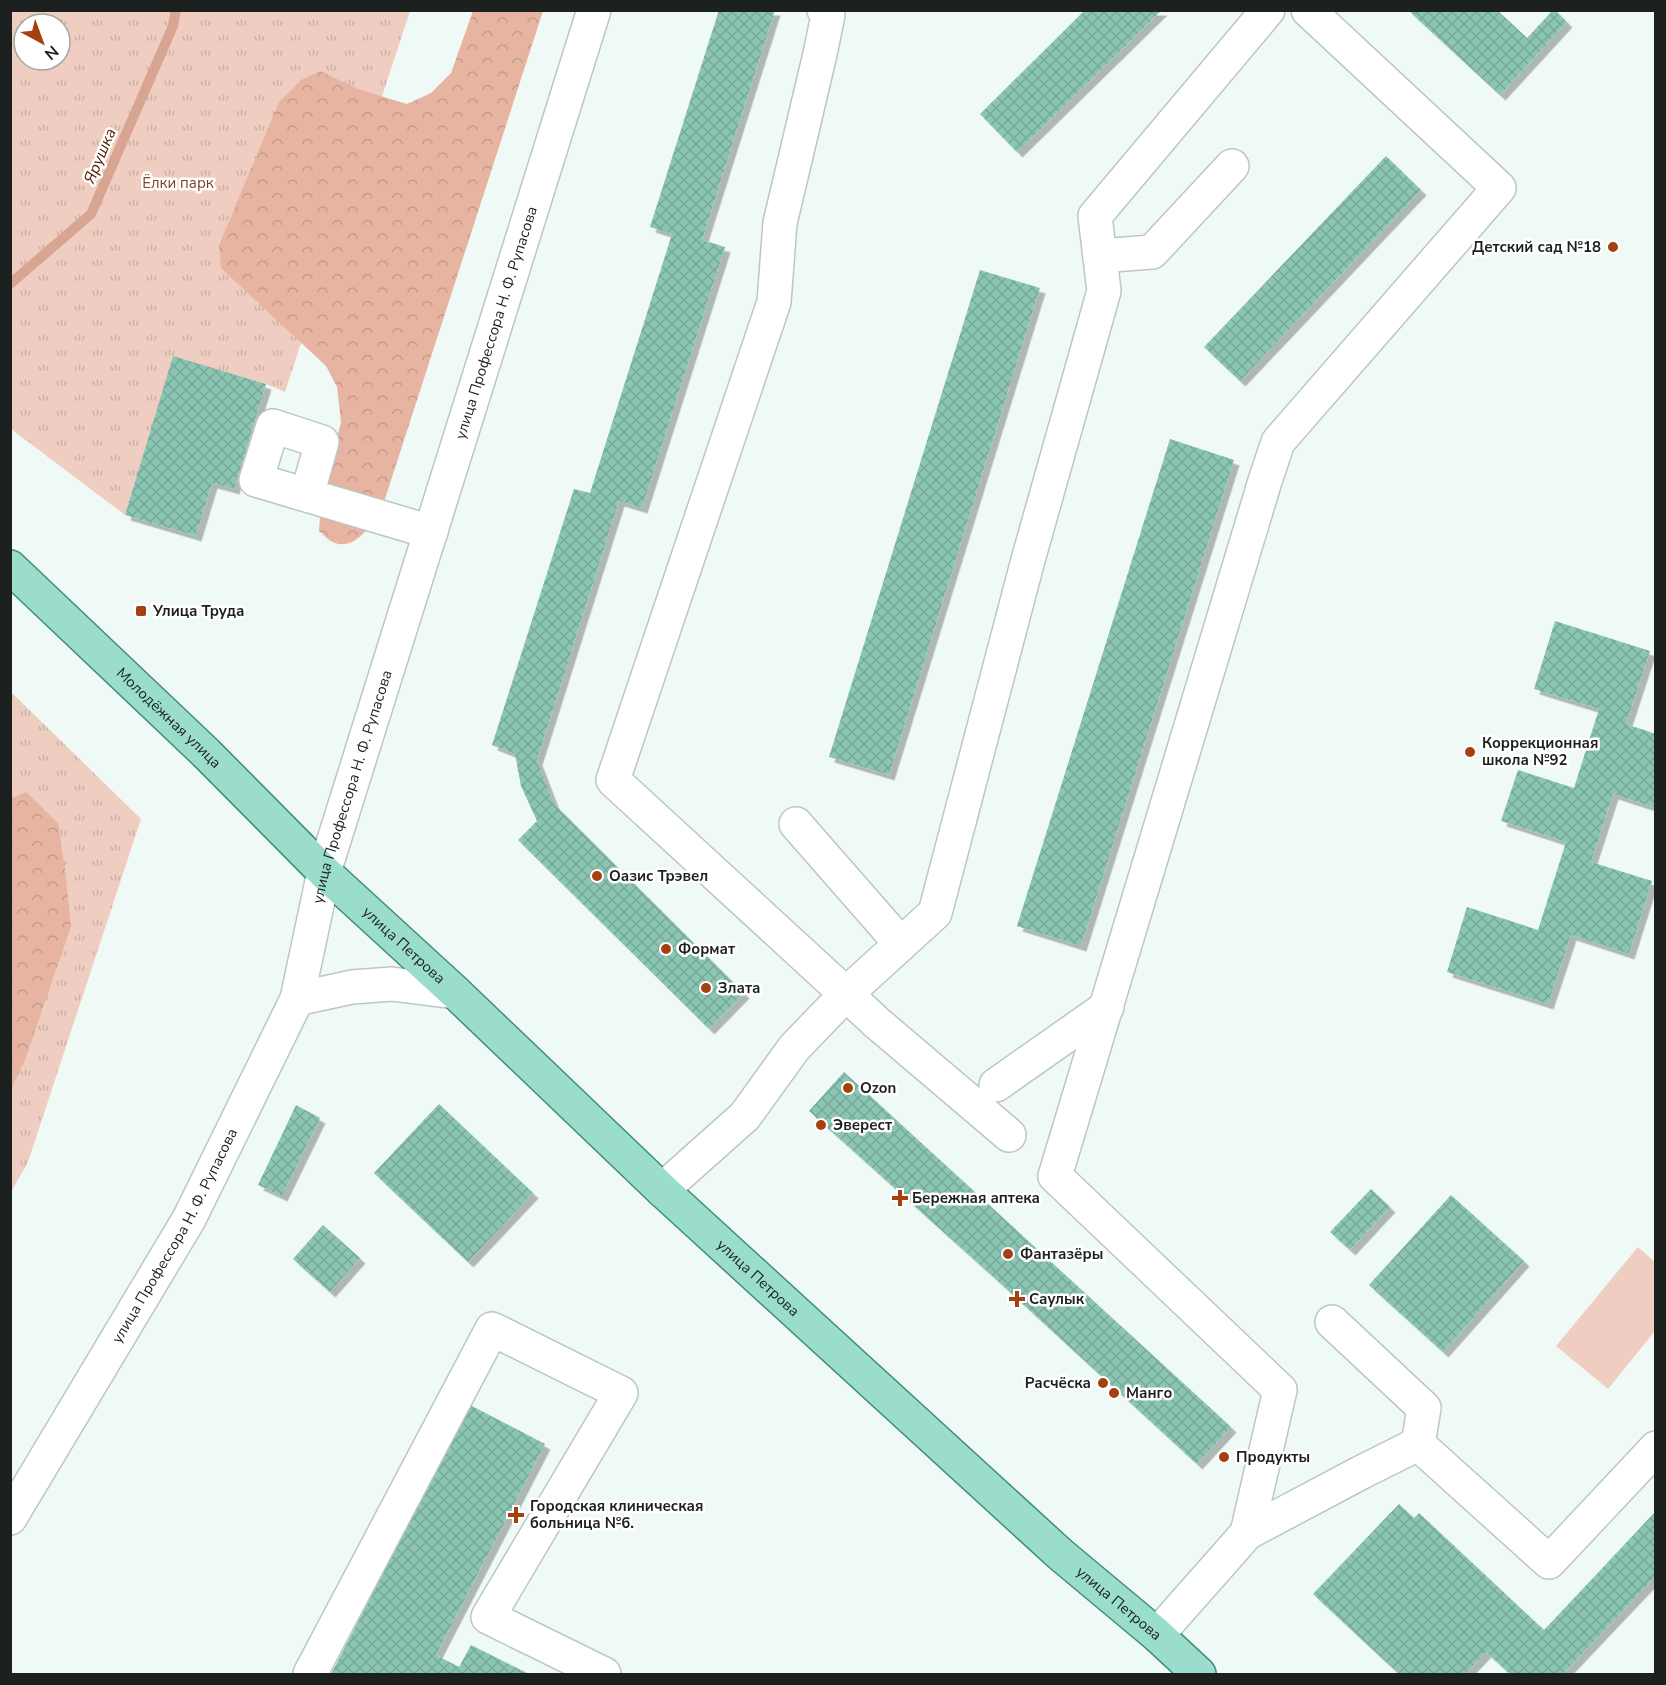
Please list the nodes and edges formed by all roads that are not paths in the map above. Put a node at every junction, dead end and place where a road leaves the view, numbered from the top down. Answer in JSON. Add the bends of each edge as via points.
{"nodes":[{"id":1,"x":594,"y":10,"type":"edge"},
{"id":2,"x":1268,"y":10,"type":"edge"},
{"id":3,"x":1308,"y":10,"type":"edge"},
{"id":4,"x":828,"y":12,"type":"edge"},
{"id":5,"x":1232,"y":166,"type":"dead end"},
{"id":6,"x":1100,"y":256,"type":"junction"},
{"id":7,"x":307,"y":495,"type":"dead end"},
{"id":8,"x":431,"y":532,"type":"junction"},
{"id":9,"x":10,"y":567,"type":"edge"},
{"id":10,"x":796,"y":824,"type":"dead end"},
{"id":11,"x":324,"y":872,"type":"junction"},
{"id":12,"x":901,"y":944,"type":"junction"},
{"id":13,"x":455,"y":992,"type":"junction"},
{"id":14,"x":846,"y":994,"type":"junction"},
{"id":15,"x":297,"y":999,"type":"junction"},
{"id":16,"x":1107,"y":1007,"type":"junction"},
{"id":17,"x":996,"y":1085,"type":"dead end"},
{"id":18,"x":1009,"y":1135,"type":"dead end"},
{"id":19,"x":662,"y":1190,"type":"junction"},
{"id":20,"x":1332,"y":1322,"type":"dead end"},
{"id":21,"x":1418,"y":1444,"type":"junction"},
{"id":22,"x":1656,"y":1448,"type":"edge"},
{"id":23,"x":10,"y":1518,"type":"edge"},
{"id":24,"x":1247,"y":1533,"type":"junction"},
{"id":25,"x":1157,"y":1635,"type":"junction"},
{"id":26,"x":310,"y":1674,"type":"edge"},
{"id":27,"x":604,"y":1674,"type":"edge"},
{"id":28,"x":1199,"y":1674,"type":"edge"}],
"edges":[{"from":1,"to":8,"type":"street","name":"улица Профессора Н. Ф. Рупасова"},
{"from":2,"to":6,"type":"street","via":[[1095,216]]},
{"from":3,"to":16,"type":"street","via":[[1499,188],[1278,442]]},
{"from":4,"to":14,"type":"street","via":[[780,223],[774,302],[613,780]]},
{"from":5,"to":6,"type":"street","via":[[1152,252]]},
{"from":6,"to":12,"type":"street","via":[[1104,291],[935,913]]},
{"from":7,"to":8,"type":"street"},
{"from":8,"to":11,"type":"street","name":"улица Профессора Н. Ф. Рупасова"},
{"from":9,"to":11,"type":"main road","name":"Молодёжная улица","via":[[206,753]]},
{"from":10,"to":12,"type":"street"},
{"from":11,"to":13,"type":"main road","name":"улица Петрова"},
{"from":11,"to":15,"type":"street","name":"улица Профессора Н. Ф. Рупасова"},
{"from":12,"to":14,"type":"street"},
{"from":13,"to":15,"type":"street","via":[[392,984],[352,987]]},
{"from":13,"to":19,"type":"main road","name":"улица Петрова"},
{"from":14,"to":18,"type":"street"},
{"from":14,"to":19,"type":"street","via":[[794,1048],[745,1116]]},
{"from":15,"to":23,"type":"street","name":"улица Профессора Н. Ф. Рупасова","via":[[189,1219]]},
{"from":16,"to":17,"type":"street"},
{"from":16,"to":24,"type":"street","via":[[1055,1176],[1280,1390]]},
{"from":19,"to":25,"type":"main road","name":"улица Петрова","via":[[1060,1554]]},
{"from":20,"to":21,"type":"street","via":[[1424,1408]]},
{"from":21,"to":22,"type":"street","via":[[1549,1562]]},
{"from":21,"to":24,"type":"street"},
{"from":24,"to":25,"type":"street"},
{"from":25,"to":28,"type":"main road","name":"улица Петрова"},
{"from":26,"to":27,"type":"street","via":[[492,1329],[621,1393],[488,1617]]}]}
